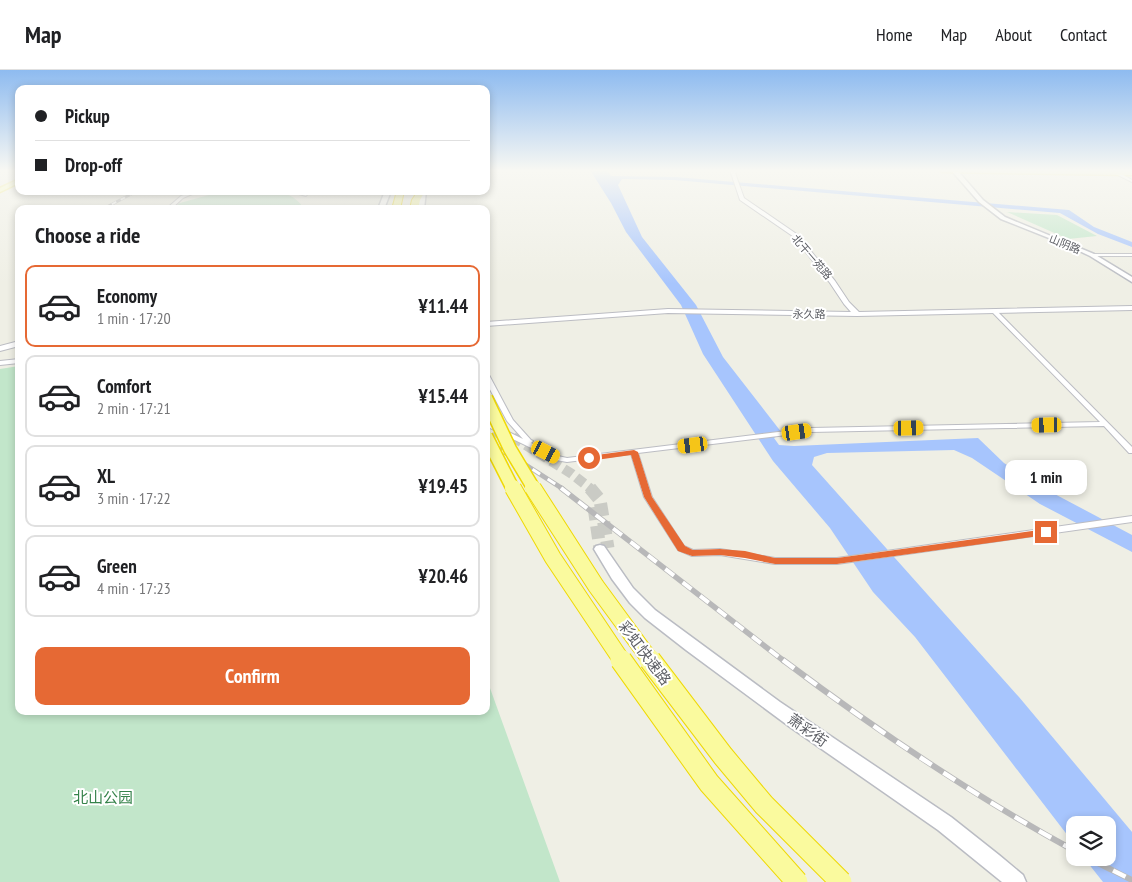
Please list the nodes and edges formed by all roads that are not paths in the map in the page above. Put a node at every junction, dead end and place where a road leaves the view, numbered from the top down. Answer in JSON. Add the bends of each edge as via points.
{"nodes":[{"id":1,"x":755,"y":208,"type":"edge"},
{"id":2,"x":989,"y":208,"type":"edge"},
{"id":3,"x":1092,"y":255,"type":"junction"},
{"id":4,"x":1132,"y":255,"type":"edge"},
{"id":5,"x":1132,"y":280,"type":"edge"},
{"id":6,"x":1132,"y":308,"type":"edge"},
{"id":7,"x":995,"y":312,"type":"junction"},
{"id":8,"x":857,"y":314,"type":"junction"},
{"id":9,"x":490,"y":324,"type":"edge"},
{"id":10,"x":15,"y":344,"type":"edge"},
{"id":11,"x":0,"y":349,"type":"edge"},
{"id":12,"x":15,"y":362,"type":"edge"},
{"id":13,"x":0,"y":364,"type":"edge"},
{"id":14,"x":490,"y":383,"type":"edge"},
{"id":15,"x":491,"y":403,"type":"edge"},
{"id":16,"x":1106,"y":424,"type":"junction"},
{"id":17,"x":490,"y":425,"type":"edge"},
{"id":18,"x":490,"y":444,"type":"tunnel mouth"},
{"id":19,"x":536,"y":447,"type":"junction"},
{"id":20,"x":1132,"y":451,"type":"edge"},
{"id":21,"x":634,"y":452,"type":"junction"},
{"id":22,"x":1132,"y":519,"type":"edge"},
{"id":23,"x":604,"y":549,"type":"tunnel mouth"},
{"id":24,"x":797,"y":882,"type":"edge"},
{"id":25,"x":841,"y":882,"type":"edge"},
{"id":26,"x":1016,"y":882,"type":"edge"}],
"edges":[{"from":1,"to":8,"type":"street","name":"北干一苑路","via":[[796,236]]},
{"from":2,"to":3,"type":"main road","name":"山阴路","via":[[1019,225]]},
{"from":3,"to":4,"type":"street"},
{"from":3,"to":5,"type":"main road","name":"山阴路"},
{"from":6,"to":7,"type":"street","name":"永久路"},
{"from":7,"to":8,"type":"street","name":"永久路"},
{"from":7,"to":16,"type":"street"},
{"from":8,"to":9,"type":"street","name":"永久路","via":[[668,311]]},
{"from":10,"to":11,"type":"street"},
{"from":12,"to":13,"type":"street"},
{"from":14,"to":19,"type":"street","via":[[510,421]]},
{"from":15,"to":25,"type":"highway","name":"彩虹快速路","bridge":true,"via":[[510,449],[526,476],[630,633],[758,798]]},
{"from":16,"to":20,"type":"street"},
{"from":16,"to":21,"type":"street","via":[[811,430]]},
{"from":17,"to":19,"type":"street"},
{"from":18,"to":24,"type":"highway","name":"彩虹快速路","bridge":true,"via":[[553,558],[647,698],[710,783]]},
{"from":19,"to":21,"type":"street","via":[[567,460]]},
{"from":21,"to":22,"type":"street","via":[[648,497],[681,548],[692,553],[728,553],[775,561],[837,561]]},
{"from":23,"to":26,"type":"main road","name":"萧彩街","via":[[611,568],[627,592],[650,614],[816,736],[956,830]]}]}
